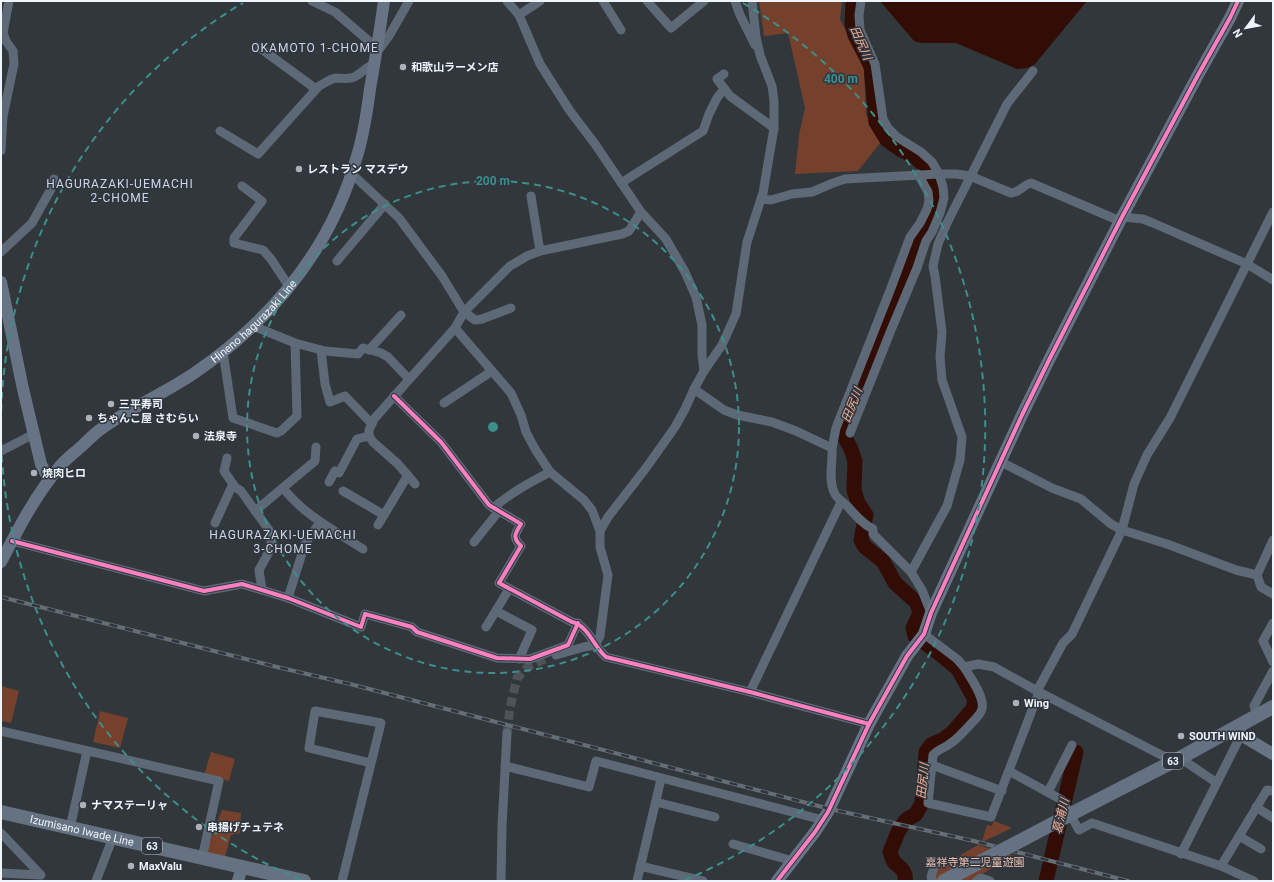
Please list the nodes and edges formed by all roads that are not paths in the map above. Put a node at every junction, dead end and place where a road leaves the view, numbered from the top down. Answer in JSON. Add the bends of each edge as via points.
{"nodes":[{"id":1,"x":9,"y":1,"type":"edge"},
{"id":2,"x":312,"y":1,"type":"edge"},
{"id":3,"x":384,"y":1,"type":"edge"},
{"id":4,"x":409,"y":1,"type":"edge"},
{"id":5,"x":508,"y":1,"type":"edge"},
{"id":6,"x":540,"y":1,"type":"edge"},
{"id":7,"x":603,"y":1,"type":"edge"},
{"id":8,"x":647,"y":1,"type":"edge"},
{"id":9,"x":704,"y":1,"type":"edge"},
{"id":10,"x":735,"y":1,"type":"edge"},
{"id":11,"x":752,"y":1,"type":"edge"},
{"id":12,"x":861,"y":1,"type":"edge"},
{"id":13,"x":1238,"y":1,"type":"edge"},
{"id":14,"x":519,"y":15,"type":"junction"},
{"id":15,"x":621,"y":30,"type":"dead end"},
{"id":16,"x":260,"y":48,"type":"dead end"},
{"id":17,"x":376,"y":55,"type":"junction"},
{"id":18,"x":760,"y":55,"type":"junction"},
{"id":19,"x":1033,"y":71,"type":"dead end"},
{"id":20,"x":724,"y":74,"type":"dead end"},
{"id":21,"x":316,"y":89,"type":"junction"},
{"id":22,"x":724,"y":90,"type":"junction"},
{"id":23,"x":774,"y":128,"type":"junction"},
{"id":24,"x":220,"y":131,"type":"dead end"},
{"id":25,"x":1,"y":151,"type":"edge"},
{"id":26,"x":352,"y":174,"type":"junction"},
{"id":27,"x":918,"y":174,"type":"junction"},
{"id":28,"x":939,"y":174,"type":"junction"},
{"id":29,"x":970,"y":176,"type":"junction"},
{"id":30,"x":54,"y":179,"type":"dead end"},
{"id":31,"x":621,"y":183,"type":"junction"},
{"id":32,"x":242,"y":186,"type":"dead end"},
{"id":33,"x":531,"y":196,"type":"dead end"},
{"id":34,"x":761,"y":199,"type":"junction"},
{"id":35,"x":385,"y":204,"type":"junction"},
{"id":36,"x":640,"y":212,"type":"junction"},
{"id":37,"x":1273,"y":212,"type":"edge"},
{"id":38,"x":1121,"y":219,"type":"junction"},
{"id":39,"x":540,"y":251,"type":"junction"},
{"id":40,"x":1,"y":252,"type":"edge"},
{"id":41,"x":337,"y":261,"type":"dead end"},
{"id":42,"x":1247,"y":264,"type":"junction"},
{"id":43,"x":1273,"y":280,"type":"edge"},
{"id":44,"x":1,"y":282,"type":"edge"},
{"id":45,"x":290,"y":288,"type":"junction"},
{"id":46,"x":511,"y":308,"type":"dead end"},
{"id":47,"x":464,"y":312,"type":"junction"},
{"id":48,"x":401,"y":315,"type":"dead end"},
{"id":49,"x":253,"y":326,"type":"junction"},
{"id":50,"x":455,"y":328,"type":"junction"},
{"id":51,"x":295,"y":343,"type":"junction"},
{"id":52,"x":321,"y":350,"type":"junction"},
{"id":53,"x":369,"y":350,"type":"junction"},
{"id":54,"x":223,"y":352,"type":"junction"},
{"id":55,"x":492,"y":371,"type":"junction"},
{"id":56,"x":704,"y":371,"type":"junction"},
{"id":57,"x":410,"y":379,"type":"junction"},
{"id":58,"x":694,"y":389,"type":"junction"},
{"id":59,"x":394,"y":396,"type":"junction"},
{"id":60,"x":444,"y":404,"type":"dead end"},
{"id":61,"x":372,"y":424,"type":"junction"},
{"id":62,"x":850,"y":433,"type":"dead end"},
{"id":63,"x":34,"y":434,"type":"junction"},
{"id":64,"x":369,"y":436,"type":"junction"},
{"id":65,"x":316,"y":446,"type":"dead end"},
{"id":66,"x":832,"y":448,"type":"junction"},
{"id":67,"x":1,"y":451,"type":"edge"},
{"id":68,"x":227,"y":458,"type":"dead end"},
{"id":69,"x":1001,"y":462,"type":"junction"},
{"id":70,"x":550,"y":472,"type":"junction"},
{"id":71,"x":408,"y":476,"type":"junction"},
{"id":72,"x":49,"y":480,"type":"junction"},
{"id":73,"x":329,"y":482,"type":"dead end"},
{"id":74,"x":233,"y":484,"type":"junction"},
{"id":75,"x":415,"y":484,"type":"dead end"},
{"id":76,"x":283,"y":488,"type":"junction"},
{"id":77,"x":343,"y":491,"type":"dead end"},
{"id":78,"x":841,"y":502,"type":"junction"},
{"id":79,"x":496,"y":509,"type":"junction"},
{"id":80,"x":255,"y":511,"type":"junction"},
{"id":81,"x":384,"y":515,"type":"junction"},
{"id":82,"x":320,"y":522,"type":"junction"},
{"id":83,"x":215,"y":523,"type":"dead end"},
{"id":84,"x":378,"y":525,"type":"dead end"},
{"id":85,"x":1122,"y":530,"type":"junction"},
{"id":86,"x":600,"y":531,"type":"junction"},
{"id":87,"x":1273,"y":540,"type":"edge"},
{"id":88,"x":12,"y":541,"type":"junction"},
{"id":89,"x":474,"y":542,"type":"dead end"},
{"id":90,"x":363,"y":549,"type":"dead end"},
{"id":91,"x":1,"y":562,"type":"edge"},
{"id":92,"x":911,"y":572,"type":"junction"},
{"id":93,"x":1256,"y":576,"type":"junction"},
{"id":94,"x":509,"y":589,"type":"junction"},
{"id":95,"x":262,"y":590,"type":"junction"},
{"id":96,"x":1273,"y":594,"type":"edge"},
{"id":97,"x":288,"y":598,"type":"junction"},
{"id":98,"x":496,"y":611,"type":"junction"},
{"id":99,"x":931,"y":613,"type":"junction"},
{"id":100,"x":578,"y":623,"type":"junction"},
{"id":101,"x":1273,"y":623,"type":"edge"},
{"id":102,"x":486,"y":627,"type":"dead end"},
{"id":103,"x":920,"y":639,"type":"junction"},
{"id":104,"x":595,"y":645,"type":"junction"},
{"id":105,"x":519,"y":659,"type":"junction"},
{"id":106,"x":545,"y":659,"type":"tunnel mouth"},
{"id":107,"x":1273,"y":662,"type":"edge"},
{"id":108,"x":964,"y":667,"type":"junction"},
{"id":109,"x":1273,"y":670,"type":"edge"},
{"id":110,"x":1038,"y":691,"type":"junction"},
{"id":111,"x":750,"y":692,"type":"junction"},
{"id":112,"x":1273,"y":707,"type":"edge"},
{"id":113,"x":1258,"y":716,"type":"junction"},
{"id":114,"x":868,"y":724,"type":"junction"},
{"id":115,"x":1,"y":731,"type":"edge"},
{"id":116,"x":1239,"y":731,"type":"junction"},
{"id":117,"x":507,"y":733,"type":"tunnel mouth"},
{"id":118,"x":1072,"y":745,"type":"dead end"},
{"id":119,"x":87,"y":751,"type":"junction"},
{"id":120,"x":1273,"y":754,"type":"edge"},
{"id":121,"x":1177,"y":759,"type":"junction"},
{"id":122,"x":370,"y":763,"type":"junction"},
{"id":123,"x":932,"y":765,"type":"junction"},
{"id":124,"x":505,"y":766,"type":"junction"},
{"id":125,"x":1009,"y":771,"type":"junction"},
{"id":126,"x":661,"y":778,"type":"junction"},
{"id":127,"x":1217,"y":782,"type":"junction"},
{"id":128,"x":1002,"y":791,"type":"junction"},
{"id":129,"x":1273,"y":791,"type":"edge"},
{"id":130,"x":1048,"y":792,"type":"junction"},
{"id":131,"x":656,"y":802,"type":"junction"},
{"id":132,"x":1256,"y":807,"type":"junction"},
{"id":133,"x":1,"y":812,"type":"edge"},
{"id":134,"x":715,"y":817,"type":"dead end"},
{"id":135,"x":1273,"y":818,"type":"edge"},
{"id":136,"x":823,"y":820,"type":"junction"},
{"id":137,"x":70,"y":828,"type":"junction"},
{"id":138,"x":1,"y":833,"type":"edge"},
{"id":139,"x":1239,"y":836,"type":"junction"},
{"id":140,"x":113,"y":837,"type":"junction"},
{"id":141,"x":734,"y":844,"type":"dead end"},
{"id":142,"x":1261,"y":849,"type":"dead end"},
{"id":143,"x":1181,"y":854,"type":"junction"},
{"id":144,"x":202,"y":858,"type":"junction"},
{"id":145,"x":793,"y":861,"type":"junction"},
{"id":146,"x":935,"y":864,"type":"dead end"},
{"id":147,"x":640,"y":866,"type":"junction"},
{"id":148,"x":1220,"y":866,"type":"junction"},
{"id":149,"x":242,"y":867,"type":"junction"},
{"id":150,"x":1,"y":873,"type":"edge"},
{"id":151,"x":96,"y":881,"type":"edge"},
{"id":152,"x":238,"y":881,"type":"edge"},
{"id":153,"x":304,"y":881,"type":"edge"},
{"id":154,"x":342,"y":881,"type":"edge"},
{"id":155,"x":501,"y":881,"type":"edge"},
{"id":156,"x":637,"y":881,"type":"edge"},
{"id":157,"x":702,"y":881,"type":"edge"},
{"id":158,"x":777,"y":881,"type":"edge"},
{"id":159,"x":933,"y":881,"type":"edge"},
{"id":160,"x":944,"y":881,"type":"edge"},
{"id":161,"x":976,"y":881,"type":"edge"},
{"id":162,"x":990,"y":881,"type":"edge"},
{"id":163,"x":1254,"y":881,"type":"edge"}],
"edges":[{"from":1,"to":25,"type":"street","via":[[3,33],[13,51],[14,64],[3,116]]},
{"from":2,"to":17,"type":"street","via":[[335,12]]},
{"from":3,"to":17,"type":"street","name":"Hineno hagurazaki Line"},
{"from":4,"to":17,"type":"street"},
{"from":5,"to":14,"type":"street"},
{"from":6,"to":14,"type":"street"},
{"from":7,"to":15,"type":"street"},
{"from":8,"to":9,"type":"street","via":[[671,28]]},
{"from":10,"to":18,"type":"street"},
{"from":11,"to":18,"type":"street"},
{"from":12,"to":28,"type":"street","via":[[860,30],[875,64],[883,119],[897,137],[932,162]]},
{"from":13,"to":38,"type":"street"},
{"from":14,"to":31,"type":"street","via":[[540,64]]},
{"from":16,"to":21,"type":"street"},
{"from":17,"to":21,"type":"street","via":[[355,77],[328,80]]},
{"from":17,"to":26,"type":"street","name":"Hineno hagurazaki Line","via":[[366,121]]},
{"from":18,"to":23,"type":"street","via":[[772,86]]},
{"from":19,"to":29,"type":"street","via":[[1007,104]]},
{"from":20,"to":22,"type":"street","via":[[717,79]]},
{"from":21,"to":24,"type":"street","via":[[258,154]]},
{"from":22,"to":23,"type":"street"},
{"from":22,"to":31,"type":"street","via":[[717,98],[703,131]]},
{"from":23,"to":34,"type":"street"},
{"from":26,"to":35,"type":"street"},
{"from":26,"to":45,"type":"street","name":"Hineno hagurazaki Line","via":[[327,232]]},
{"from":27,"to":28,"type":"street"},
{"from":27,"to":34,"type":"street","via":[[845,179],[812,192],[771,200]]},
{"from":27,"to":66,"type":"street","via":[[928,192],[927,209],[905,250],[836,428]]},
{"from":28,"to":29,"type":"street"},
{"from":28,"to":62,"type":"street","via":[[944,198],[940,213],[922,251]]},
{"from":29,"to":38,"type":"street","via":[[1011,193],[1031,183]]},
{"from":29,"to":92,"type":"street","via":[[938,244],[933,266],[942,332],[942,380],[962,437],[960,460],[947,506]]},
{"from":30,"to":40,"type":"street","via":[[32,223]]},
{"from":31,"to":36,"type":"street"},
{"from":32,"to":45,"type":"street","via":[[262,201],[234,238],[234,243],[263,250]]},
{"from":33,"to":39,"type":"street"},
{"from":34,"to":56,"type":"street","via":[[747,242],[736,314],[722,345]]},
{"from":35,"to":41,"type":"street"},
{"from":35,"to":47,"type":"street","via":[[399,218],[442,276]]},
{"from":36,"to":39,"type":"street","via":[[629,231],[622,234]]},
{"from":36,"to":56,"type":"street","via":[[666,239],[696,297],[702,325]]},
{"from":37,"to":42,"type":"street"},
{"from":38,"to":42,"type":"street","via":[[1143,219]]},
{"from":38,"to":69,"type":"street","via":[[1049,360]]},
{"from":39,"to":47,"type":"street","via":[[510,266]]},
{"from":42,"to":43,"type":"street"},
{"from":42,"to":85,"type":"street","via":[[1170,418],[1147,455],[1134,484]]},
{"from":44,"to":63,"type":"street"},
{"from":45,"to":49,"type":"street","name":"Hineno hagurazaki Line"},
{"from":46,"to":47,"type":"street","via":[[475,320]]},
{"from":47,"to":50,"type":"street"},
{"from":48,"to":53,"type":"street"},
{"from":49,"to":51,"type":"street"},
{"from":49,"to":54,"type":"street","name":"Hineno hagurazaki Line"},
{"from":50,"to":55,"type":"street"},
{"from":50,"to":57,"type":"street"},
{"from":51,"to":52,"type":"street"},
{"from":51,"to":54,"type":"street","via":[[297,416],[277,433],[232,418]]},
{"from":52,"to":53,"type":"street","via":[[358,354],[364,348]]},
{"from":52,"to":61,"type":"street","via":[[330,402],[345,396]]},
{"from":53,"to":57,"type":"street","via":[[388,357]]},
{"from":54,"to":72,"type":"street","name":"Hineno hagurazaki Line","via":[[100,430],[62,464]]},
{"from":55,"to":60,"type":"street"},
{"from":55,"to":70,"type":"street","via":[[511,393],[522,415],[526,432]]},
{"from":56,"to":58,"type":"street"},
{"from":57,"to":59,"type":"street"},
{"from":58,"to":66,"type":"street","via":[[724,410],[772,422]]},
{"from":58,"to":86,"type":"street","via":[[675,427]]},
{"from":59,"to":61,"type":"street"},
{"from":59,"to":79,"type":"street","via":[[441,442],[489,505]]},
{"from":61,"to":64,"type":"street"},
{"from":63,"to":67,"type":"street"},
{"from":63,"to":72,"type":"street","via":[[41,464]]},
{"from":64,"to":71,"type":"street"},
{"from":64,"to":73,"type":"street","via":[[356,439],[339,473],[335,471]]},
{"from":65,"to":76,"type":"street","via":[[315,461]]},
{"from":66,"to":78,"type":"street","via":[[834,492]]},
{"from":68,"to":74,"type":"street","via":[[224,471]]},
{"from":69,"to":85,"type":"street","via":[[1081,500]]},
{"from":69,"to":99,"type":"street"},
{"from":70,"to":79,"type":"street","via":[[508,495]]},
{"from":70,"to":86,"type":"street","via":[[584,500],[592,510]]},
{"from":71,"to":75,"type":"street"},
{"from":71,"to":81,"type":"street"},
{"from":72,"to":88,"type":"street","name":"Hineno hagurazaki Line"},
{"from":74,"to":80,"type":"street"},
{"from":74,"to":83,"type":"street"},
{"from":76,"to":80,"type":"street"},
{"from":76,"to":82,"type":"street"},
{"from":77,"to":81,"type":"street"},
{"from":78,"to":92,"type":"street","via":[[872,529],[873,534]]},
{"from":78,"to":111,"type":"street"},
{"from":79,"to":89,"type":"street"},
{"from":79,"to":94,"type":"street","via":[[521,524],[515,534],[516,541],[521,546],[499,583]]},
{"from":80,"to":95,"type":"street","via":[[269,530],[271,539],[271,548],[259,570]]},
{"from":81,"to":84,"type":"street"},
{"from":82,"to":90,"type":"street"},
{"from":82,"to":97,"type":"street","via":[[305,544]]},
{"from":85,"to":93,"type":"street"},
{"from":85,"to":110,"type":"street","via":[[1072,634],[1063,643]]},
{"from":86,"to":104,"type":"street","via":[[600,547],[608,575],[600,636]]},
{"from":87,"to":93,"type":"street"},
{"from":88,"to":91,"type":"street","name":"Hineno hagurazaki Line"},
{"from":88,"to":95,"type":"street","via":[[204,591],[242,584]]},
{"from":92,"to":99,"type":"street"},
{"from":93,"to":96,"type":"street","via":[[1261,587]]},
{"from":94,"to":98,"type":"street"},
{"from":94,"to":100,"type":"street"},
{"from":95,"to":97,"type":"street"},
{"from":97,"to":105,"type":"street","via":[[361,627],[366,614],[412,627],[416,632],[497,658]]},
{"from":98,"to":102,"type":"street"},
{"from":98,"to":105,"type":"street","via":[[532,630]]},
{"from":99,"to":103,"type":"street"},
{"from":100,"to":104,"type":"street"},
{"from":100,"to":105,"type":"street","via":[[568,645],[530,659]]},
{"from":101,"to":107,"type":"street","via":[[1263,641]]},
{"from":103,"to":108,"type":"street","via":[[957,659]]},
{"from":103,"to":114,"type":"street"},
{"from":104,"to":106,"type":"street"},
{"from":104,"to":111,"type":"street","via":[[606,657]]},
{"from":108,"to":110,"type":"street","via":[[978,664],[994,667]]},
{"from":108,"to":123,"type":"street","via":[[982,701],[982,708],[978,716],[954,741],[933,755]]},
{"from":109,"to":113,"type":"street","via":[[1254,706]]},
{"from":110,"to":121,"type":"street"},
{"from":110,"to":125,"type":"street"},
{"from":111,"to":114,"type":"street"},
{"from":112,"to":113,"type":"main road","number":"63"},
{"from":113,"to":116,"type":"main road","number":"63"},
{"from":114,"to":136,"type":"street"},
{"from":115,"to":119,"type":"street"},
{"from":116,"to":120,"type":"street"},
{"from":116,"to":121,"type":"main road","number":"63"},
{"from":116,"to":127,"type":"street"},
{"from":117,"to":124,"type":"street"},
{"from":118,"to":130,"type":"street"},
{"from":119,"to":137,"type":"street"},
{"from":119,"to":144,"type":"street","via":[[219,782]]},
{"from":121,"to":127,"type":"street"},
{"from":121,"to":160,"type":"main road","number":"63","bridge":true},
{"from":122,"to":122,"type":"street","via":[[309,748],[315,711],[381,723]]},
{"from":122,"to":154,"type":"street"},
{"from":123,"to":128,"type":"street"},
{"from":123,"to":128,"type":"street","via":[[928,803],[991,817]]},
{"from":124,"to":126,"type":"street","via":[[589,787],[596,761]]},
{"from":124,"to":155,"type":"street"},
{"from":125,"to":128,"type":"street"},
{"from":125,"to":130,"type":"street"},
{"from":126,"to":131,"type":"street"},
{"from":126,"to":136,"type":"street"},
{"from":127,"to":143,"type":"street"},
{"from":129,"to":132,"type":"street","via":[[1267,790]]},
{"from":130,"to":143,"type":"street","via":[[1062,800],[1079,830],[1092,823]]},
{"from":131,"to":134,"type":"street"},
{"from":131,"to":147,"type":"street"},
{"from":132,"to":135,"type":"street"},
{"from":132,"to":139,"type":"street"},
{"from":133,"to":137,"type":"main road","name":"Izumisano Iwade Line","number":"63"},
{"from":136,"to":145,"type":"street"},
{"from":137,"to":140,"type":"main road","name":"Izumisano Iwade Line","number":"63"},
{"from":138,"to":150,"type":"street","via":[[41,875]]},
{"from":139,"to":142,"type":"street"},
{"from":139,"to":148,"type":"street"},
{"from":140,"to":144,"type":"main road","name":"Izumisano Iwade Line","number":"63"},
{"from":140,"to":151,"type":"street"},
{"from":141,"to":145,"type":"street"},
{"from":143,"to":148,"type":"street"},
{"from":144,"to":149,"type":"main road","name":"Izumisano Iwade Line","number":"63"},
{"from":145,"to":158,"type":"street"},
{"from":146,"to":159,"type":"street","via":[[931,877]]},
{"from":147,"to":156,"type":"street"},
{"from":147,"to":157,"type":"street"},
{"from":148,"to":163,"type":"street"},
{"from":149,"to":152,"type":"street"},
{"from":149,"to":153,"type":"main road","name":"Izumisano Iwade Line","number":"63"},
{"from":161,"to":162,"type":"street","via":[[981,878]]}]}
